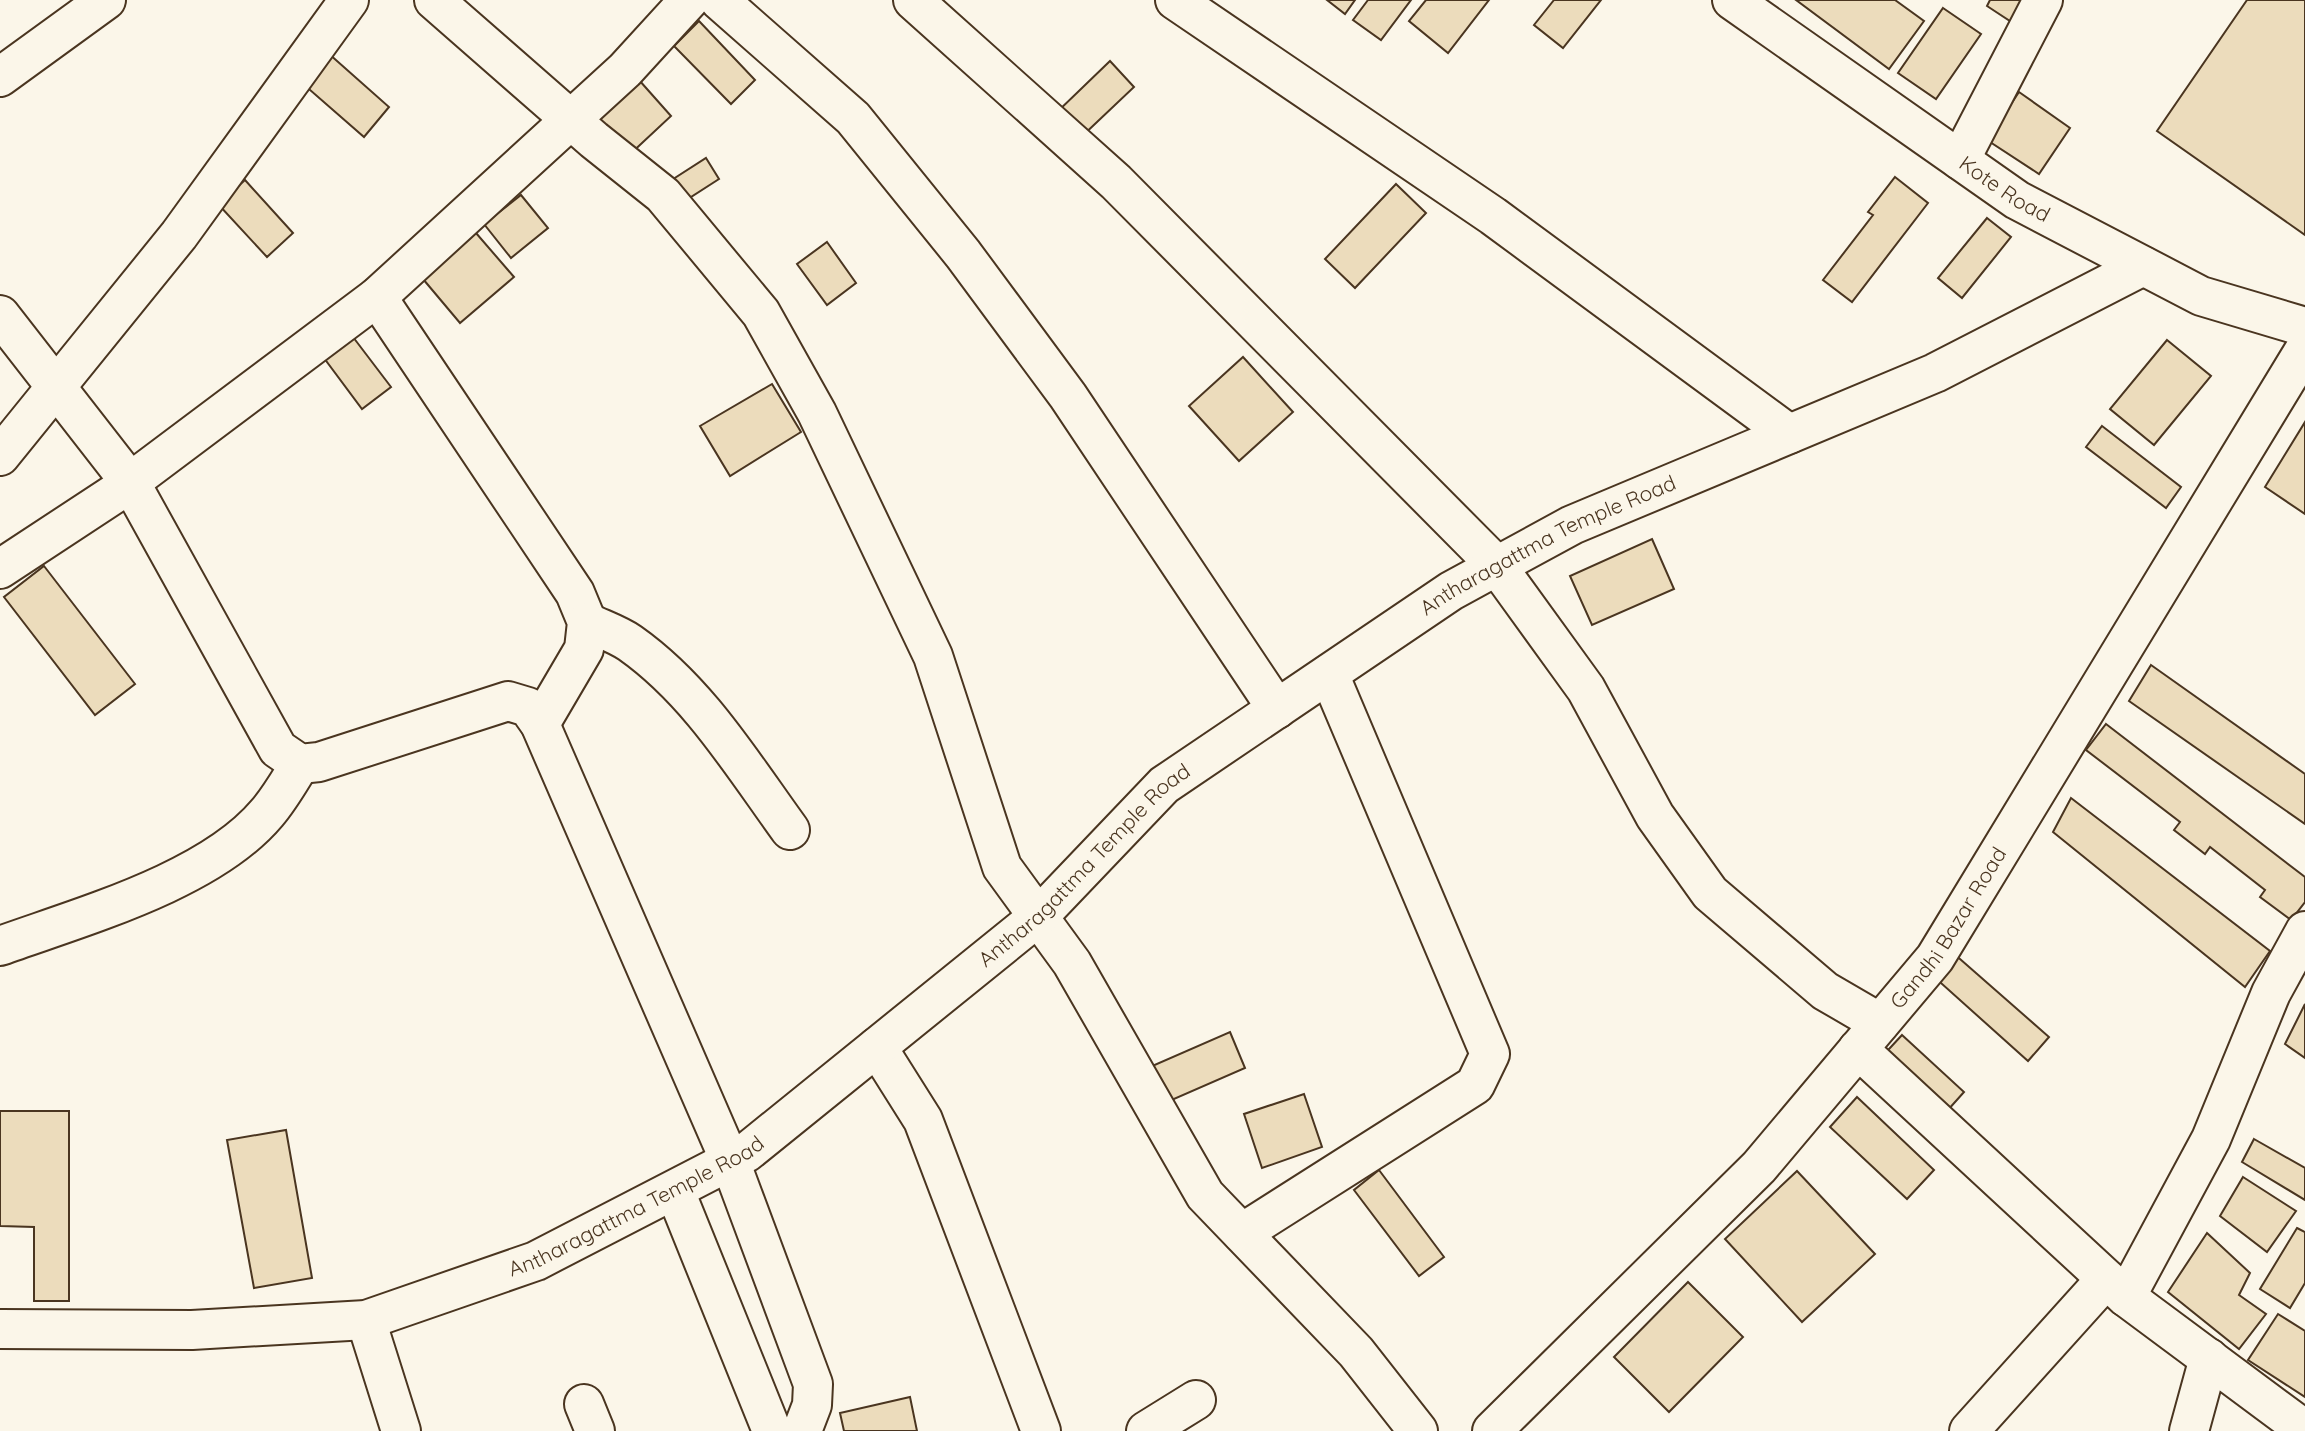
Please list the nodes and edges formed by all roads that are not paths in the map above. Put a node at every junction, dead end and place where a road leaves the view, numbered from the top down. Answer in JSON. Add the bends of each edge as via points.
{"nodes":[{"id":1,"x":106,"y":0,"type":"edge"},
{"id":2,"x":349,"y":0,"type":"edge"},
{"id":3,"x":434,"y":0,"type":"edge"},
{"id":4,"x":689,"y":0,"type":"edge"},
{"id":5,"x":719,"y":0,"type":"edge"},
{"id":6,"x":913,"y":0,"type":"edge"},
{"id":7,"x":1175,"y":0,"type":"edge"},
{"id":8,"x":1732,"y":0,"type":"edge"},
{"id":9,"x":2043,"y":0,"type":"edge"},
{"id":10,"x":0,"y":77,"type":"edge"},
{"id":11,"x":571,"y":119,"type":"junction"},
{"id":12,"x":1960,"y":160,"type":"junction"},
{"id":13,"x":2143,"y":266,"type":"junction"},
{"id":14,"x":377,"y":297,"type":"junction"},
{"id":15,"x":0,"y":315,"type":"edge"},
{"id":16,"x":2305,"y":327,"type":"edge"},
{"id":17,"x":2305,"y":349,"type":"edge"},
{"id":18,"x":56,"y":387,"type":"junction"},
{"id":19,"x":1789,"y":434,"type":"junction"},
{"id":20,"x":0,"y":456,"type":"edge"},
{"id":21,"x":130,"y":482,"type":"junction"},
{"id":22,"x":1497,"y":566,"type":"junction"},
{"id":23,"x":0,"y":569,"type":"edge"},
{"id":24,"x":587,"y":622,"type":"junction"},
{"id":25,"x":1329,"y":674,"type":"junction"},
{"id":26,"x":1277,"y":709,"type":"junction"},
{"id":27,"x":540,"y":724,"type":"junction"},
{"id":28,"x":300,"y":764,"type":"junction"},
{"id":29,"x":790,"y":830,"type":"dead end"},
{"id":30,"x":1039,"y":916,"type":"junction"},
{"id":31,"x":2305,"y":932,"type":"edge"},
{"id":32,"x":0,"y":946,"type":"edge"},
{"id":33,"x":1869,"y":1036,"type":"junction"},
{"id":34,"x":877,"y":1047,"type":"junction"},
{"id":35,"x":730,"y":1161,"type":"junction"},
{"id":36,"x":674,"y":1191,"type":"junction"},
{"id":37,"x":1242,"y":1233,"type":"junction"},
{"id":38,"x":2116,"y":1288,"type":"junction"},
{"id":39,"x":366,"y":1320,"type":"junction"},
{"id":40,"x":0,"y":1329,"type":"edge"},
{"id":41,"x":2209,"y":1358,"type":"junction"},
{"id":42,"x":1196,"y":1400,"type":"dead end"},
{"id":43,"x":2305,"y":1430,"type":"edge"},
{"id":44,"x":401,"y":1431,"type":"edge"},
{"id":45,"x":772,"y":1431,"type":"edge"},
{"id":46,"x":802,"y":1431,"type":"edge"},
{"id":47,"x":1041,"y":1431,"type":"edge"},
{"id":48,"x":1146,"y":1431,"type":"edge"},
{"id":49,"x":1418,"y":1431,"type":"edge"},
{"id":50,"x":1492,"y":1431,"type":"edge"},
{"id":51,"x":1969,"y":1431,"type":"edge"},
{"id":52,"x":2189,"y":1431,"type":"edge"}],
"edges":[{"from":1,"to":10,"type":"street"},
{"from":2,"to":18,"type":"street","via":[[179,235]]},
{"from":3,"to":11,"type":"street"},
{"from":4,"to":11,"type":"street","via":[[625,70]]},
{"from":5,"to":26,"type":"street","via":[[853,118],[964,254],[1068,396]]},
{"from":6,"to":22,"type":"street","via":[[1116,181]]},
{"from":7,"to":19,"type":"street","via":[[1493,216]]},
{"from":8,"to":12,"type":"street","name":"Kote Road"},
{"from":9,"to":12,"type":"street"},
{"from":11,"to":14,"type":"street"},
{"from":11,"to":30,"type":"street","via":[[663,195],[761,313],[817,413],[933,656],[1002,867]]},
{"from":12,"to":13,"type":"street","name":"Kote Road","via":[[2017,200]]},
{"from":13,"to":16,"type":"street","name":"Kote Road","via":[[2201,296]]},
{"from":13,"to":19,"type":"street","name":"Antharagattma Temple Road","via":[[1935,373]]},
{"from":14,"to":21,"type":"street"},
{"from":14,"to":24,"type":"street","via":[[575,593]]},
{"from":15,"to":18,"type":"street"},
{"from":17,"to":33,"type":"street","name":"Gandhi Bazar Road","via":[[1935,958]]},
{"from":18,"to":20,"type":"street"},
{"from":18,"to":21,"type":"street"},
{"from":19,"to":22,"type":"street","name":"Antharagattma Temple Road","via":[[1572,525]]},
{"from":21,"to":23,"type":"street"},
{"from":21,"to":28,"type":"street","via":[[278,749]]},
{"from":22,"to":25,"type":"street","name":"Antharagattma Temple Road","via":[[1451,591]]},
{"from":22,"to":33,"type":"street","via":[[1586,689],[1655,817],[1710,893],[1825,991]]},
{"from":24,"to":27,"type":"street","via":[[583,649]]},
{"from":24,"to":29,"type":"street","via":[[628,642],[670,675],[721,734]]},
{"from":25,"to":26,"type":"street","name":"Antharagattma Temple Road"},
{"from":25,"to":37,"type":"street","via":[[1490,1054],[1475,1085]]},
{"from":26,"to":30,"type":"street","name":"Antharagattma Temple Road","via":[[1164,785]]},
{"from":27,"to":28,"type":"street","via":[[528,707],[508,701],[319,762]]},
{"from":27,"to":35,"type":"street"},
{"from":28,"to":32,"type":"street","via":[[267,813],[217,858],[139,895]]},
{"from":30,"to":34,"type":"street","name":"Antharagattma Temple Road"},
{"from":30,"to":37,"type":"street","via":[[1072,963],[1205,1195]]},
{"from":31,"to":38,"type":"street","via":[[2271,993],[2211,1139]]},
{"from":33,"to":38,"type":"street"},
{"from":33,"to":50,"type":"street","name":"Gandhi Bazar Road","via":[[1759,1167]]},
{"from":34,"to":35,"type":"street","name":"Antharagattma Temple Road"},
{"from":34,"to":47,"type":"street","via":[[923,1120]]},
{"from":35,"to":36,"type":"street","name":"Antharagattma Temple Road"},
{"from":35,"to":46,"type":"street","via":[[813,1384],[812,1405]]},
{"from":36,"to":39,"type":"street","name":"Antharagattma Temple Road","via":[[536,1261]]},
{"from":36,"to":45,"type":"street"},
{"from":37,"to":49,"type":"street","via":[[1356,1352]]},
{"from":38,"to":41,"type":"street"},
{"from":38,"to":51,"type":"street"},
{"from":39,"to":40,"type":"street","name":"Antharagattma Temple Road","via":[[192,1331]]},
{"from":39,"to":44,"type":"street"},
{"from":41,"to":43,"type":"street"},
{"from":41,"to":52,"type":"street"},
{"from":42,"to":48,"type":"street"}]}
